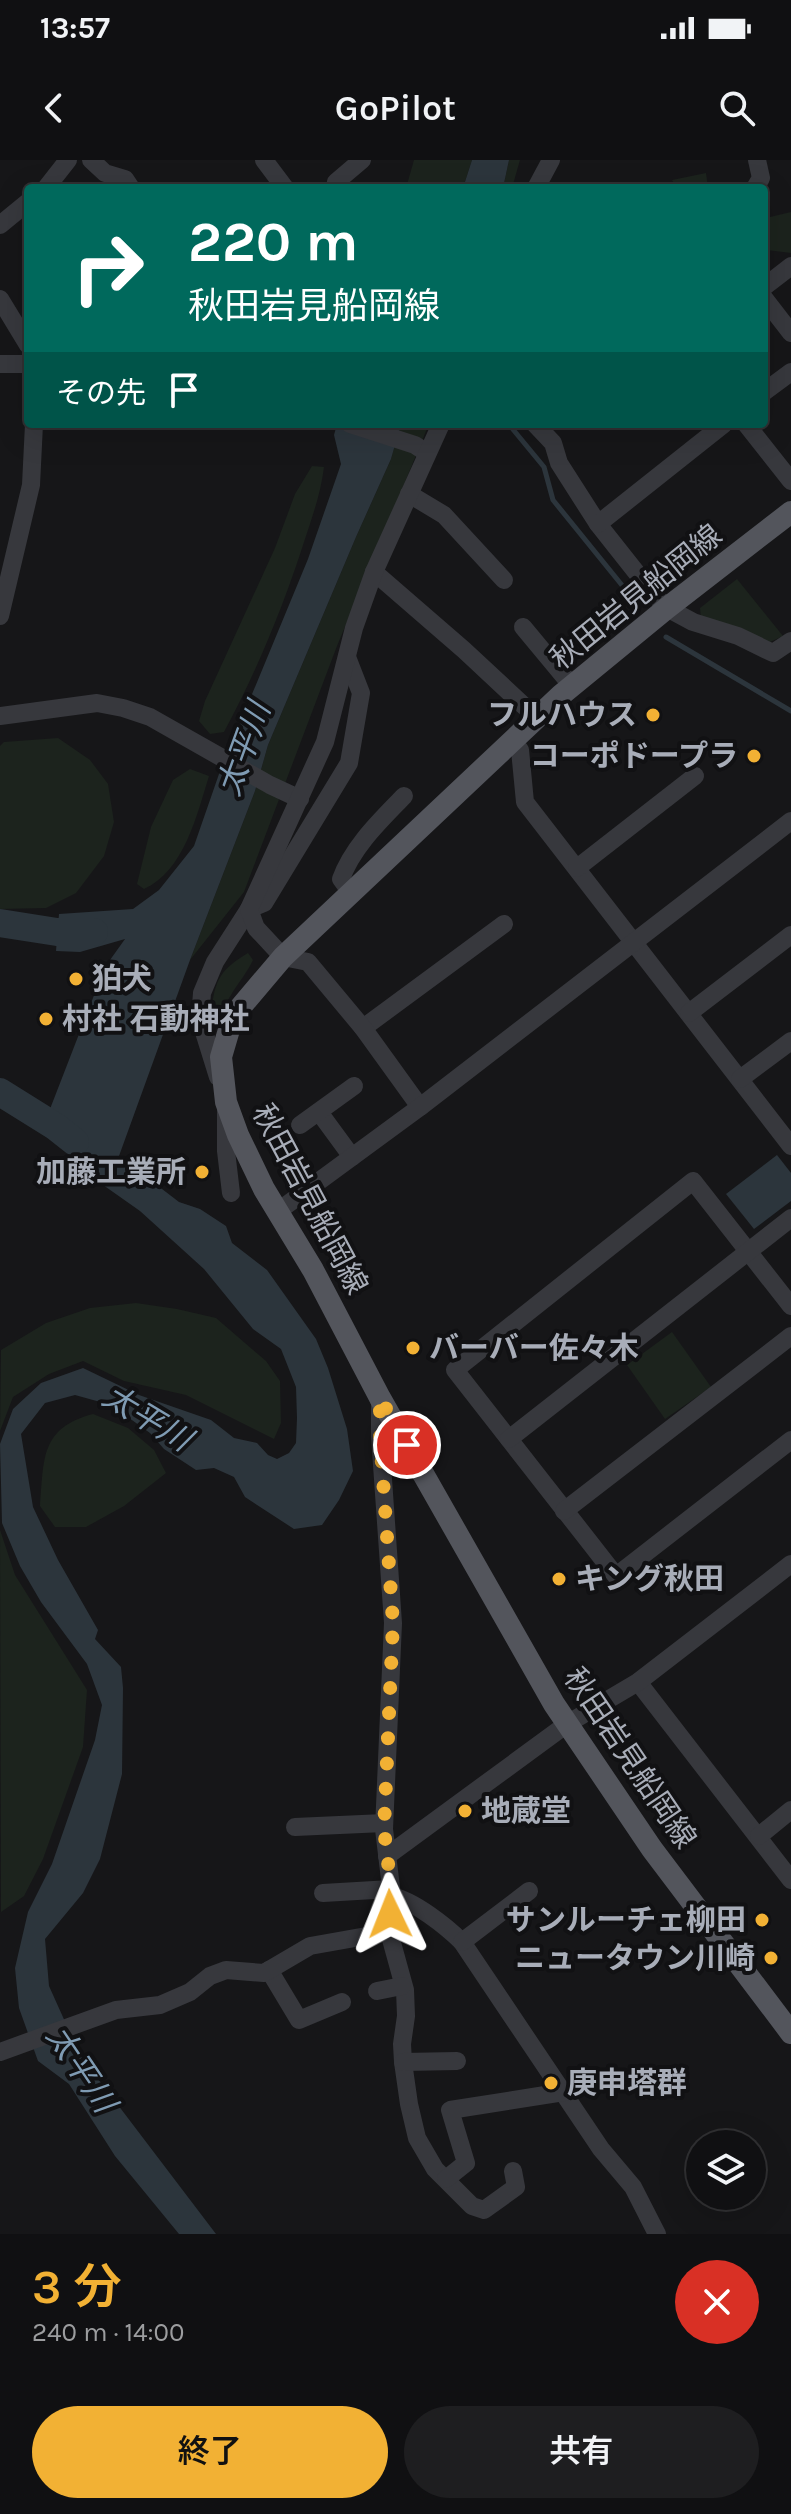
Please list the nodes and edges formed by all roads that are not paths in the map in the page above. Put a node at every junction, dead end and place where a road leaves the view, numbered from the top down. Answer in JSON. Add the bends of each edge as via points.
{"nodes":[{"id":1,"x":68,"y":160,"type":"edge"},
{"id":2,"x":91,"y":160,"type":"edge"},
{"id":3,"x":264,"y":160,"type":"edge"},
{"id":4,"x":362,"y":160,"type":"edge"},
{"id":5,"x":551,"y":160,"type":"edge"},
{"id":6,"x":757,"y":160,"type":"edge"},
{"id":7,"x":49,"y":184,"type":"edge"},
{"id":8,"x":128,"y":184,"type":"edge"},
{"id":9,"x":282,"y":184,"type":"edge"},
{"id":10,"x":336,"y":184,"type":"edge"},
{"id":11,"x":538,"y":184,"type":"edge"},
{"id":12,"x":757,"y":184,"type":"edge"},
{"id":13,"x":24,"y":205,"type":"edge"},
{"id":14,"x":0,"y":225,"type":"edge"},
{"id":15,"x":791,"y":266,"type":"edge"},
{"id":16,"x":768,"y":284,"type":"edge"},
{"id":17,"x":0,"y":299,"type":"edge"},
{"id":18,"x":768,"y":303,"type":"edge"},
{"id":19,"x":791,"y":333,"type":"edge"},
{"id":20,"x":24,"y":338,"type":"edge"},
{"id":21,"x":0,"y":364,"type":"edge"},
{"id":22,"x":24,"y":364,"type":"edge"},
{"id":23,"x":791,"y":372,"type":"edge"},
{"id":24,"x":768,"y":389,"type":"edge"},
{"id":25,"x":34,"y":428,"type":"edge"},
{"id":26,"x":361,"y":428,"type":"edge"},
{"id":27,"x":438,"y":428,"type":"edge"},
{"id":28,"x":539,"y":428,"type":"edge"},
{"id":29,"x":719,"y":428,"type":"edge"},
{"id":30,"x":749,"y":428,"type":"edge"},
{"id":31,"x":421,"y":449,"type":"junction"},
{"id":32,"x":791,"y":481,"type":"edge"},
{"id":33,"x":409,"y":494,"type":"junction"},
{"id":34,"x":791,"y":512,"type":"edge"},
{"id":35,"x":598,"y":524,"type":"junction"},
{"id":36,"x":374,"y":572,"type":"junction"},
{"id":37,"x":504,"y":580,"type":"dead end"},
{"id":38,"x":667,"y":608,"type":"junction"},
{"id":39,"x":0,"y":616,"type":"edge"},
{"id":40,"x":523,"y":627,"type":"dead end"},
{"id":41,"x":791,"y":641,"type":"edge"},
{"id":42,"x":347,"y":657,"type":"junction"},
{"id":43,"x":572,"y":686,"type":"junction"},
{"id":44,"x":0,"y":716,"type":"edge"},
{"id":45,"x":537,"y":718,"type":"junction"},
{"id":46,"x":512,"y":740,"type":"junction"},
{"id":47,"x":695,"y":776,"type":"dead end"},
{"id":48,"x":404,"y":796,"type":"dead end"},
{"id":49,"x":300,"y":799,"type":"junction"},
{"id":50,"x":791,"y":821,"type":"edge"},
{"id":51,"x":577,"y":868,"type":"junction"},
{"id":52,"x":352,"y":894,"type":"junction"},
{"id":53,"x":249,"y":909,"type":"junction"},
{"id":54,"x":504,"y":924,"type":"dead end"},
{"id":55,"x":791,"y":935,"type":"edge"},
{"id":56,"x":635,"y":941,"type":"junction"},
{"id":57,"x":283,"y":957,"type":"junction"},
{"id":58,"x":689,"y":1013,"type":"junction"},
{"id":59,"x":363,"y":1028,"type":"junction"},
{"id":60,"x":791,"y":1041,"type":"edge"},
{"id":61,"x":207,"y":1043,"type":"junction"},
{"id":62,"x":740,"y":1079,"type":"junction"},
{"id":63,"x":354,"y":1086,"type":"dead end"},
{"id":64,"x":226,"y":1102,"type":"junction"},
{"id":65,"x":420,"y":1107,"type":"junction"},
{"id":66,"x":319,"y":1112,"type":"junction"},
{"id":67,"x":300,"y":1125,"type":"dead end"},
{"id":68,"x":791,"y":1146,"type":"edge"},
{"id":69,"x":226,"y":1151,"type":"junction"},
{"id":70,"x":352,"y":1157,"type":"junction"},
{"id":71,"x":231,"y":1193,"type":"dead end"},
{"id":72,"x":277,"y":1212,"type":"junction"},
{"id":73,"x":791,"y":1218,"type":"edge"},
{"id":74,"x":748,"y":1251,"type":"junction"},
{"id":75,"x":791,"y":1306,"type":"edge"},
{"id":76,"x":791,"y":1336,"type":"edge"},
{"id":77,"x":380,"y":1398,"type":"junction"},
{"id":78,"x":509,"y":1439,"type":"junction"},
{"id":79,"x":791,"y":1440,"type":"edge"},
{"id":80,"x":564,"y":1511,"type":"junction"},
{"id":81,"x":791,"y":1564,"type":"edge"},
{"id":82,"x":638,"y":1682,"type":"junction"},
{"id":83,"x":567,"y":1724,"type":"junction"},
{"id":84,"x":791,"y":1810,"type":"edge"},
{"id":85,"x":384,"y":1823,"type":"junction"},
{"id":86,"x":295,"y":1827,"type":"dead end"},
{"id":87,"x":759,"y":1836,"type":"junction"},
{"id":88,"x":387,"y":1856,"type":"junction"},
{"id":89,"x":791,"y":1880,"type":"edge"},
{"id":90,"x":529,"y":1891,"type":"dead end"},
{"id":91,"x":392,"y":1892,"type":"junction"},
{"id":92,"x":323,"y":1893,"type":"dead end"},
{"id":93,"x":389,"y":1932,"type":"junction"},
{"id":94,"x":462,"y":1942,"type":"junction"},
{"id":95,"x":269,"y":1970,"type":"junction"},
{"id":96,"x":402,"y":1986,"type":"junction"},
{"id":97,"x":377,"y":1991,"type":"dead end"},
{"id":98,"x":342,"y":2002,"type":"dead end"},
{"id":99,"x":790,"y":2028,"type":"edge"},
{"id":100,"x":0,"y":2052,"type":"edge"},
{"id":101,"x":457,"y":2061,"type":"dead end"},
{"id":102,"x":403,"y":2062,"type":"junction"},
{"id":103,"x":564,"y":2092,"type":"junction"},
{"id":104,"x":513,"y":2171,"type":"dead end"},
{"id":105,"x":446,"y":2179,"type":"junction"},
{"id":106,"x":657,"y":2234,"type":"edge"}],
"edges":[{"from":1,"to":7,"type":"street"},
{"from":2,"to":8,"type":"street"},
{"from":3,"to":9,"type":"street"},
{"from":4,"to":10,"type":"street"},
{"from":5,"to":11,"type":"street"},
{"from":6,"to":12,"type":"street"},
{"from":13,"to":14,"type":"street"},
{"from":15,"to":16,"type":"street"},
{"from":17,"to":20,"type":"street"},
{"from":18,"to":19,"type":"street"},
{"from":21,"to":22,"type":"street"},
{"from":23,"to":24,"type":"street"},
{"from":25,"to":39,"type":"street","via":[[31,485]]},
{"from":26,"to":31,"type":"street"},
{"from":27,"to":31,"type":"street"},
{"from":28,"to":35,"type":"street","via":[[553,443],[559,463]]},
{"from":29,"to":35,"type":"street"},
{"from":30,"to":32,"type":"street"},
{"from":31,"to":33,"type":"street"},
{"from":33,"to":36,"type":"street"},
{"from":33,"to":37,"type":"street","via":[[444,515]]},
{"from":34,"to":38,"type":"main road","name":"秋田岩見船岡線"},
{"from":35,"to":38,"type":"street"},
{"from":36,"to":42,"type":"street"},
{"from":36,"to":45,"type":"street"},
{"from":38,"to":41,"type":"street","via":[[773,653]]},
{"from":38,"to":43,"type":"main road","name":"秋田岩見船岡線"},
{"from":40,"to":43,"type":"street"},
{"from":42,"to":49,"type":"street","via":[[325,742]]},
{"from":42,"to":53,"type":"street","via":[[361,693],[349,763],[264,903]]},
{"from":43,"to":45,"type":"main road","name":"秋田岩見船岡線"},
{"from":44,"to":49,"type":"street","via":[[97,703],[123,708],[150,717]]},
{"from":45,"to":46,"type":"main road","name":"秋田岩見船岡線"},
{"from":46,"to":51,"type":"street","via":[[520,750],[525,802]]},
{"from":46,"to":52,"type":"main road","name":"秋田岩見船岡線"},
{"from":47,"to":51,"type":"street"},
{"from":48,"to":52,"type":"street","via":[[345,867],[341,879]]},
{"from":49,"to":53,"type":"street"},
{"from":50,"to":56,"type":"street"},
{"from":51,"to":56,"type":"street"},
{"from":52,"to":57,"type":"main road","name":"秋田岩見船岡線"},
{"from":53,"to":57,"type":"street","via":[[256,928]]},
{"from":53,"to":61,"type":"street","via":[[202,993],[200,1019]]},
{"from":54,"to":59,"type":"street"},
{"from":55,"to":58,"type":"street"},
{"from":56,"to":58,"type":"street"},
{"from":56,"to":65,"type":"street"},
{"from":57,"to":59,"type":"street","via":[[308,962]]},
{"from":57,"to":64,"type":"main road","name":"秋田岩見船岡線","via":[[233,1016],[221,1057]]},
{"from":58,"to":62,"type":"street"},
{"from":59,"to":65,"type":"street"},
{"from":60,"to":62,"type":"street"},
{"from":61,"to":64,"type":"street"},
{"from":61,"to":69,"type":"street"},
{"from":62,"to":68,"type":"street"},
{"from":63,"to":66,"type":"street"},
{"from":64,"to":69,"type":"street"},
{"from":64,"to":72,"type":"main road","name":"秋田岩見船岡線"},
{"from":65,"to":70,"type":"street"},
{"from":66,"to":67,"type":"street"},
{"from":66,"to":70,"type":"street"},
{"from":69,"to":71,"type":"street"},
{"from":70,"to":72,"type":"street"},
{"from":72,"to":77,"type":"main road","name":"秋田岩見船岡線"},
{"from":73,"to":74,"type":"street"},
{"from":74,"to":75,"type":"street"},
{"from":74,"to":78,"type":"street"},
{"from":74,"to":78,"type":"street","via":[[693,1181],[455,1370]]},
{"from":76,"to":80,"type":"street"},
{"from":77,"to":83,"type":"main road","name":"秋田岩見船岡線"},
{"from":77,"to":85,"type":"street","via":[[393,1623]]},
{"from":78,"to":80,"type":"street"},
{"from":79,"to":80,"type":"street","via":[[616,1576]]},
{"from":81,"to":82,"type":"street"},
{"from":82,"to":83,"type":"street"},
{"from":82,"to":87,"type":"street"},
{"from":83,"to":88,"type":"street"},
{"from":83,"to":99,"type":"main road","name":"秋田岩見船岡線","via":[[652,1849]]},
{"from":84,"to":87,"type":"street"},
{"from":85,"to":86,"type":"street"},
{"from":85,"to":88,"type":"street"},
{"from":87,"to":89,"type":"street"},
{"from":88,"to":91,"type":"street"},
{"from":90,"to":94,"type":"street"},
{"from":91,"to":92,"type":"street"},
{"from":91,"to":93,"type":"street"},
{"from":91,"to":94,"type":"street"},
{"from":93,"to":95,"type":"street","via":[[310,1946]]},
{"from":93,"to":96,"type":"street"},
{"from":94,"to":103,"type":"street"},
{"from":95,"to":98,"type":"street","via":[[299,2020]]},
{"from":95,"to":100,"type":"street","via":[[226,1970],[160,2005],[91,2017]]},
{"from":96,"to":97,"type":"street"},
{"from":96,"to":102,"type":"street"},
{"from":101,"to":102,"type":"street"},
{"from":102,"to":105,"type":"street","via":[[417,2138]]},
{"from":103,"to":105,"type":"street","via":[[450,2110],[466,2163]]},
{"from":103,"to":106,"type":"street","via":[[633,2187]]},
{"from":104,"to":105,"type":"street","via":[[516,2187],[484,2210],[472,2206]]}]}
